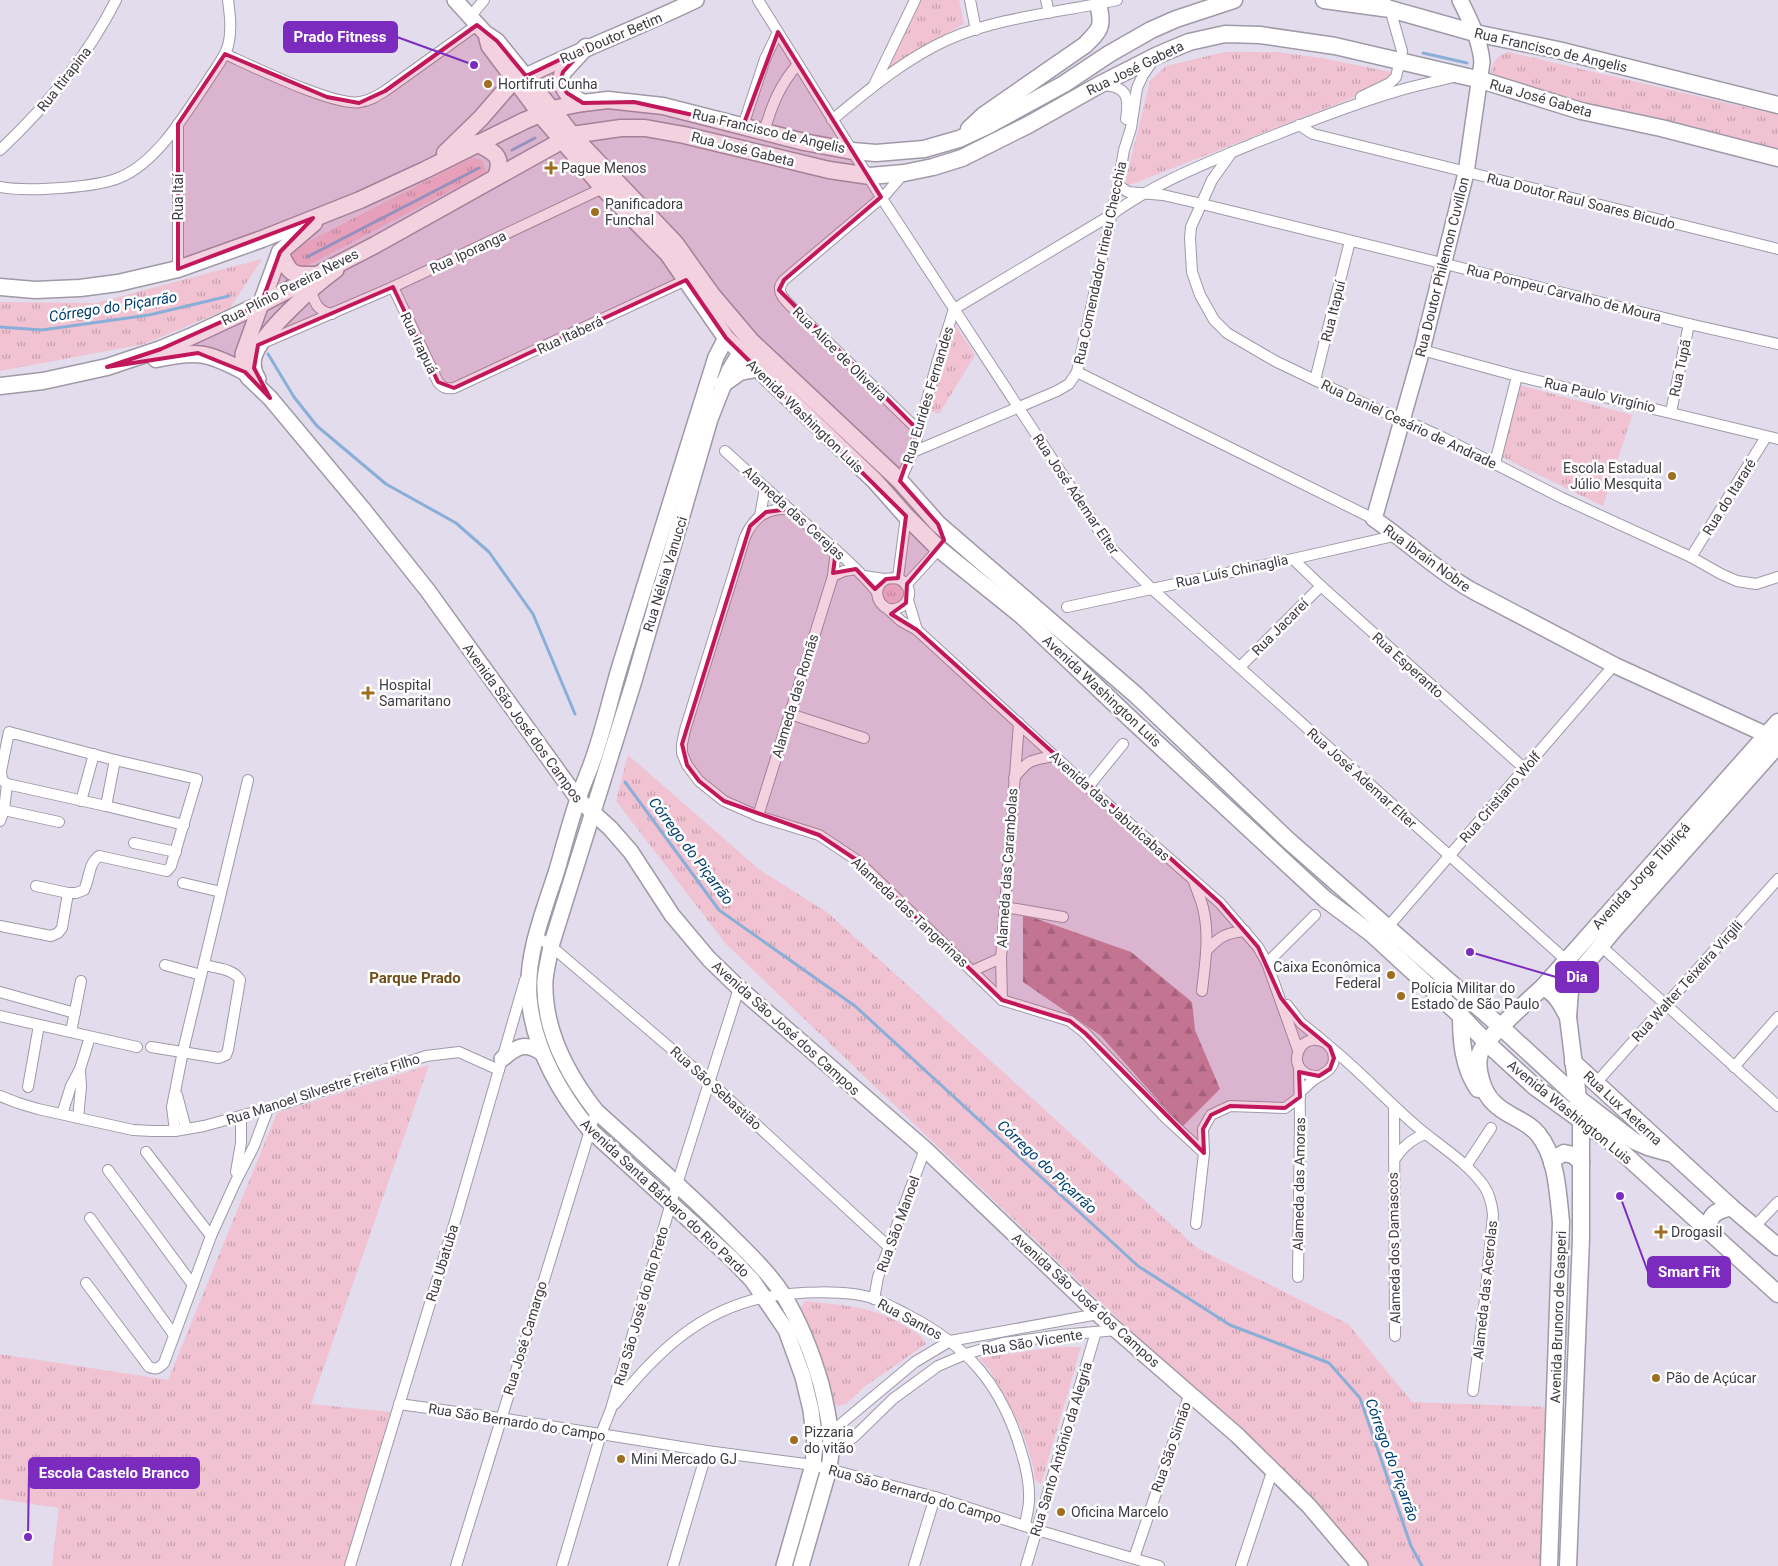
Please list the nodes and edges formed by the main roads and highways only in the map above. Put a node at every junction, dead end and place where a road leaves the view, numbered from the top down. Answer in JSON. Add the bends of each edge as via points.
{"nodes":[{"id":1,"x":455,"y":0,"type":"edge"},
{"id":2,"x":696,"y":0,"type":"edge"},
{"id":3,"x":1234,"y":0,"type":"edge"},
{"id":4,"x":1324,"y":0,"type":"edge"},
{"id":5,"x":1098,"y":4,"type":"road end"},
{"id":6,"x":1387,"y":5,"type":"edge"},
{"id":7,"x":1463,"y":6,"type":"edge"},
{"id":8,"x":1475,"y":33,"type":"junction"},
{"id":9,"x":586,"y":47,"type":"junction"},
{"id":10,"x":520,"y":78,"type":"junction"},
{"id":11,"x":1481,"y":80,"type":"junction"},
{"id":12,"x":582,"y":103,"type":"junction"},
{"id":13,"x":1778,"y":105,"type":"edge"},
{"id":14,"x":546,"y":112,"type":"junction"},
{"id":15,"x":764,"y":132,"type":"junction"},
{"id":16,"x":567,"y":138,"type":"junction"},
{"id":17,"x":959,"y":139,"type":"junction"},
{"id":18,"x":477,"y":143,"type":"junction"},
{"id":19,"x":738,"y":149,"type":"junction"},
{"id":20,"x":1778,"y":158,"type":"edge"},
{"id":21,"x":425,"y":170,"type":"junction"},
{"id":22,"x":496,"y":178,"type":"junction"},
{"id":23,"x":325,"y":215,"type":"junction"},
{"id":24,"x":280,"y":252,"type":"junction"},
{"id":25,"x":361,"y":252,"type":"junction"},
{"id":26,"x":316,"y":275,"type":"junction"},
{"id":27,"x":0,"y":287,"type":"edge"},
{"id":28,"x":261,"y":304,"type":"junction"},
{"id":29,"x":726,"y":338,"type":"junction"},
{"id":30,"x":751,"y":341,"type":"junction"},
{"id":31,"x":740,"y":353,"type":"junction"},
{"id":32,"x":107,"y":367,"type":"junction"},
{"id":33,"x":756,"y":369,"type":"junction"},
{"id":34,"x":245,"y":372,"type":"junction"},
{"id":35,"x":724,"y":384,"type":"junction"},
{"id":36,"x":0,"y":386,"type":"edge"},
{"id":37,"x":270,"y":398,"type":"junction"},
{"id":38,"x":894,"y":476,"type":"junction"},
{"id":39,"x":874,"y":481,"type":"junction"},
{"id":40,"x":1374,"y":519,"type":"joint"},
{"id":41,"x":938,"y":524,"type":"junction"},
{"id":42,"x":939,"y":549,"type":"junction"},
{"id":43,"x":1778,"y":722,"type":"edge"},
{"id":44,"x":1774,"y":741,"type":"edge"},
{"id":45,"x":592,"y":764,"type":"junction"},
{"id":46,"x":561,"y":776,"type":"junction"},
{"id":47,"x":578,"y":799,"type":"junction"},
{"id":48,"x":593,"y":813,"type":"junction"},
{"id":49,"x":1543,"y":986,"type":"junction"},
{"id":50,"x":1461,"y":1016,"type":"junction"},
{"id":51,"x":1568,"y":1017,"type":"junction"},
{"id":52,"x":1501,"y":1027,"type":"junction"},
{"id":53,"x":1487,"y":1044,"type":"junction"},
{"id":54,"x":542,"y":1053,"type":"junction"},
{"id":55,"x":1503,"y":1058,"type":"junction"},
{"id":56,"x":1573,"y":1062,"type":"junction"},
{"id":57,"x":500,"y":1064,"type":"road end"},
{"id":58,"x":1564,"y":1085,"type":"junction"},
{"id":59,"x":1490,"y":1098,"type":"junction"},
{"id":60,"x":1578,"y":1098,"type":"junction"},
{"id":61,"x":1581,"y":1122,"type":"junction"},
{"id":62,"x":1611,"y":1142,"type":"junction"},
{"id":63,"x":1673,"y":1154,"type":"junction"},
{"id":64,"x":1581,"y":1160,"type":"junction"},
{"id":65,"x":1552,"y":1163,"type":"junction"},
{"id":66,"x":1731,"y":1207,"type":"junction"},
{"id":67,"x":1708,"y":1231,"type":"junction"},
{"id":68,"x":1778,"y":1247,"type":"edge"},
{"id":69,"x":1778,"y":1294,"type":"edge"},
{"id":70,"x":784,"y":1566,"type":"edge"},
{"id":71,"x":801,"y":1566,"type":"edge"},
{"id":72,"x":1360,"y":1566,"type":"edge"},
{"id":73,"x":1549,"y":1566,"type":"edge"},
{"id":74,"x":1568,"y":1566,"type":"edge"}],
"edges":[{"from":1,"to":10,"type":"main road","name":"Avenida Washington Luis","via":[[477,25],[489,46]]},
{"from":2,"to":9,"type":"main road","name":"Rua Doutor Betim","via":[[630,31]]},
{"from":3,"to":17,"type":"main road","name":"Rua Francisco de Angelis","via":[[1151,30],[1064,84]]},
{"from":4,"to":6,"type":"main road","name":"Rua Francisco de Angelis"},
{"from":5,"to":17,"type":"main road","via":[[1101,26],[1085,46],[984,115]]},
{"from":6,"to":8,"type":"main road","name":"Rua Francisco de Angelis"},
{"from":7,"to":8,"type":"main road","name":"Rua Doutor Philemon Cuvillon"},
{"from":8,"to":11,"type":"main road","name":"Rua Doutor Philemon Cuvillon","via":[[1482,62]]},
{"from":8,"to":13,"type":"main road","name":"Rua Francisco de Angelis","via":[[1558,50]]},
{"from":9,"to":10,"type":"main road","name":"Rua Doutor Betim"},
{"from":9,"to":12,"type":"main road","via":[[563,72],[560,82],[567,93]]},
{"from":10,"to":14,"type":"main road","name":"Avenida Washington Luis"},
{"from":10,"to":21,"type":"main road","via":[[465,135]]},
{"from":11,"to":19,"type":"main road","name":"Rua José Gabeta","via":[[1335,46],[1260,34],[1225,34],[1189,42],[1158,54],[1028,125],[962,158],[933,167],[870,176]]},
{"from":11,"to":20,"type":"main road","name":"Rua José Gabeta","via":[[1581,111]]},
{"from":11,"to":40,"type":"main road","name":"Rua Doutor Philemon Cuvillon","via":[[1466,173],[1422,350]]},
{"from":12,"to":14,"type":"main road","name":"Rua Francisco de Angelis"},
{"from":12,"to":15,"type":"main road","name":"Rua Francisco de Angelis","via":[[608,100],[663,106]]},
{"from":14,"to":16,"type":"main road","name":"Avenida Washington Luis"},
{"from":14,"to":18,"type":"main road","name":"Rua Francisco de Angelis"},
{"from":15,"to":17,"type":"main road","name":"Rua Francisco de Angelis","via":[[876,153],[924,149]]},
{"from":15,"to":19,"type":"main road","via":[[755,146]]},
{"from":16,"to":19,"type":"main road","name":"Rua José Gabeta","via":[[622,128],[646,128]]},
{"from":16,"to":22,"type":"main road","name":"Rua Plínio Pereira Neves"},
{"from":16,"to":29,"type":"main road","name":"Avenida Washington Luis","via":[[603,188],[668,254]]},
{"from":16,"to":30,"type":"main road","name":"Avenida Washington Luis","via":[[675,243]]},
{"from":18,"to":21,"type":"main road","name":"Rua Francisco de Angelis"},
{"from":18,"to":22,"type":"main road","via":[[496,154],[500,167]]},
{"from":21,"to":23,"type":"main road"},
{"from":22,"to":25,"type":"main road","name":"Rua Plínio Pereira Neves"},
{"from":23,"to":24,"type":"main road"},
{"from":23,"to":27,"type":"main road","via":[[178,269],[118,283],[35,290]]},
{"from":24,"to":26,"type":"main road","via":[[291,273]]},
{"from":24,"to":28,"type":"main road"},
{"from":25,"to":26,"type":"main road","name":"Rua Plínio Pereira Neves"},
{"from":25,"to":37,"type":"main road","name":"Avenida São José dos Campos","via":[[311,291],[258,345],[254,356],[256,377]]},
{"from":26,"to":28,"type":"main road","name":"Rua Plínio Pereira Neves"},
{"from":28,"to":32,"type":"main road","name":"Rua Plínio Pereira Neves","via":[[161,349]]},
{"from":28,"to":34,"type":"main road","via":[[243,354]]},
{"from":29,"to":31,"type":"main road","name":"Avenida Washington Luis"},
{"from":29,"to":45,"type":"main road","name":"Rua Nélsia Vanucci","via":[[716,357]]},
{"from":30,"to":31,"type":"main road","name":"Rua Nélsia Vanucci"},
{"from":30,"to":38,"type":"main road","name":"Avenida Washington Luis"},
{"from":31,"to":33,"type":"main road","name":"Avenida Washington Luis"},
{"from":31,"to":35,"type":"main road","name":"Rua Nélsia Vanucci"},
{"from":32,"to":34,"type":"main road","via":[[198,353],[221,359]]},
{"from":32,"to":36,"type":"main road","name":"Rua Plínio Pereira Neves","via":[[43,381]]},
{"from":33,"to":35,"type":"main road","via":[[740,372]]},
{"from":33,"to":39,"type":"main road","name":"Avenida Washington Luis"},
{"from":34,"to":37,"type":"main road","name":"Avenida São José dos Campos"},
{"from":35,"to":48,"type":"main road","name":"Rua Nélsia Vanucci","via":[[710,420]]},
{"from":37,"to":46,"type":"main road","name":"Avenida São José dos Campos","via":[[428,591]]},
{"from":38,"to":39,"type":"main road","via":[[878,473]]},
{"from":38,"to":41,"type":"main road","name":"Avenida Washington Luis"},
{"from":39,"to":42,"type":"main road","name":"Avenida Washington Luis"},
{"from":40,"to":44,"type":"main road","name":"Rua Ibrain Nobre","via":[[1452,580],[1614,665]]},
{"from":41,"to":42,"type":"main road","via":[[944,540]]},
{"from":41,"to":52,"type":"main road","name":"Avenida Washington Luis","via":[[1136,695],[1289,842]]},
{"from":42,"to":50,"type":"main road","name":"Avenida Washington Luis","via":[[1021,615],[1325,899],[1372,934]]},
{"from":43,"to":44,"type":"main road","name":"Avenida Jorge Tibiriçá"},
{"from":44,"to":49,"type":"main road","name":"Avenida Jorge Tibiriçá"},
{"from":44,"to":51,"type":"main road","name":"Avenida Jorge Tibiriçá","via":[[1744,781],[1575,977],[1570,991]]},
{"from":45,"to":46,"type":"main road","via":[[577,773]]},
{"from":45,"to":47,"type":"main road","name":"Rua Nélsia Vanucci"},
{"from":46,"to":47,"type":"main road","name":"Avenida São José dos Campos"},
{"from":47,"to":48,"type":"main road","name":"Avenida São José dos Campos"},
{"from":47,"to":54,"type":"main road","name":"Avenida Santa Bárbaro do Rio Pardo","via":[[531,959],[529,997]]},
{"from":48,"to":71,"type":"main road","name":"Avenida Santa Bárbaro do Rio Pardo","via":[[552,946],[545,981],[548,1018],[572,1077],[596,1111],[750,1255],[770,1276],[796,1317],[826,1402],[830,1433],[830,1462]]},
{"from":48,"to":72,"type":"main road","name":"Avenida São José dos Campos","via":[[631,852],[672,914],[709,959],[925,1149],[1098,1314],[1273,1469]]},
{"from":49,"to":51,"type":"main road","via":[[1558,998]]},
{"from":49,"to":52,"type":"main road","name":"Avenida Jorge Tibiriçá"},
{"from":50,"to":53,"type":"main road","name":"Avenida Washington Luis"},
{"from":50,"to":59,"type":"main road","name":"Avenida Brunoro de Gasperi","via":[[1461,1036],[1468,1070],[1479,1090]]},
{"from":51,"to":56,"type":"main road","name":"Avenida Brunoro de Gasperi"},
{"from":52,"to":53,"type":"main road","name":"Avenida Brunoro de Gasperi"},
{"from":52,"to":58,"type":"main road","name":"Avenida Washington Luis"},
{"from":53,"to":55,"type":"main road","name":"Avenida Washington Luis"},
{"from":53,"to":59,"type":"main road","name":"Avenida Brunoro de Gasperi","via":[[1480,1052],[1479,1068]]},
{"from":54,"to":57,"type":"main road","via":[[534,1047],[521,1047],[511,1051]]},
{"from":54,"to":70,"type":"main road","name":"Avenida Santa Bárbaro do Rio Pardo","via":[[560,1089],[589,1129],[730,1257],[752,1280],[786,1330],[803,1378],[815,1444],[813,1465]]},
{"from":55,"to":58,"type":"main road","via":[[1552,1092],[1559,1092]]},
{"from":55,"to":61,"type":"main road","name":"Avenida Washington Luis"},
{"from":56,"to":60,"type":"main road","name":"Avenida Brunoro de Gasperi"},
{"from":56,"to":63,"type":"main road","name":"Rua Lux Aeterna"},
{"from":58,"to":60,"type":"main road","name":"Avenida Washington Luis"},
{"from":59,"to":65,"type":"main road","name":"Avenida Brunoro de Gasperi","via":[[1495,1105],[1539,1134]]},
{"from":60,"to":61,"type":"main road","name":"Avenida Brunoro de Gasperi"},
{"from":60,"to":63,"type":"main road","name":"Avenida Washington Luis","via":[[1634,1141]]},
{"from":61,"to":62,"type":"main road","name":"Avenida Washington Luis"},
{"from":61,"to":64,"type":"main road","name":"Avenida Brunoro de Gasperi"},
{"from":62,"to":64,"type":"main road","via":[[1590,1147]]},
{"from":62,"to":67,"type":"main road","name":"Avenida Washington Luis"},
{"from":63,"to":66,"type":"main road","name":"Avenida Washington Luis"},
{"from":64,"to":65,"type":"main road","via":[[1564,1153]]},
{"from":64,"to":74,"type":"main road","name":"Avenida Brunoro de Gasperi"},
{"from":65,"to":73,"type":"main road","name":"Avenida Brunoro de Gasperi","via":[[1561,1222]]},
{"from":66,"to":67,"type":"main road","via":[[1714,1214]]},
{"from":66,"to":68,"type":"main road","name":"Avenida Washington Luis"},
{"from":67,"to":69,"type":"main road","name":"Avenida Washington Luis"}]}
